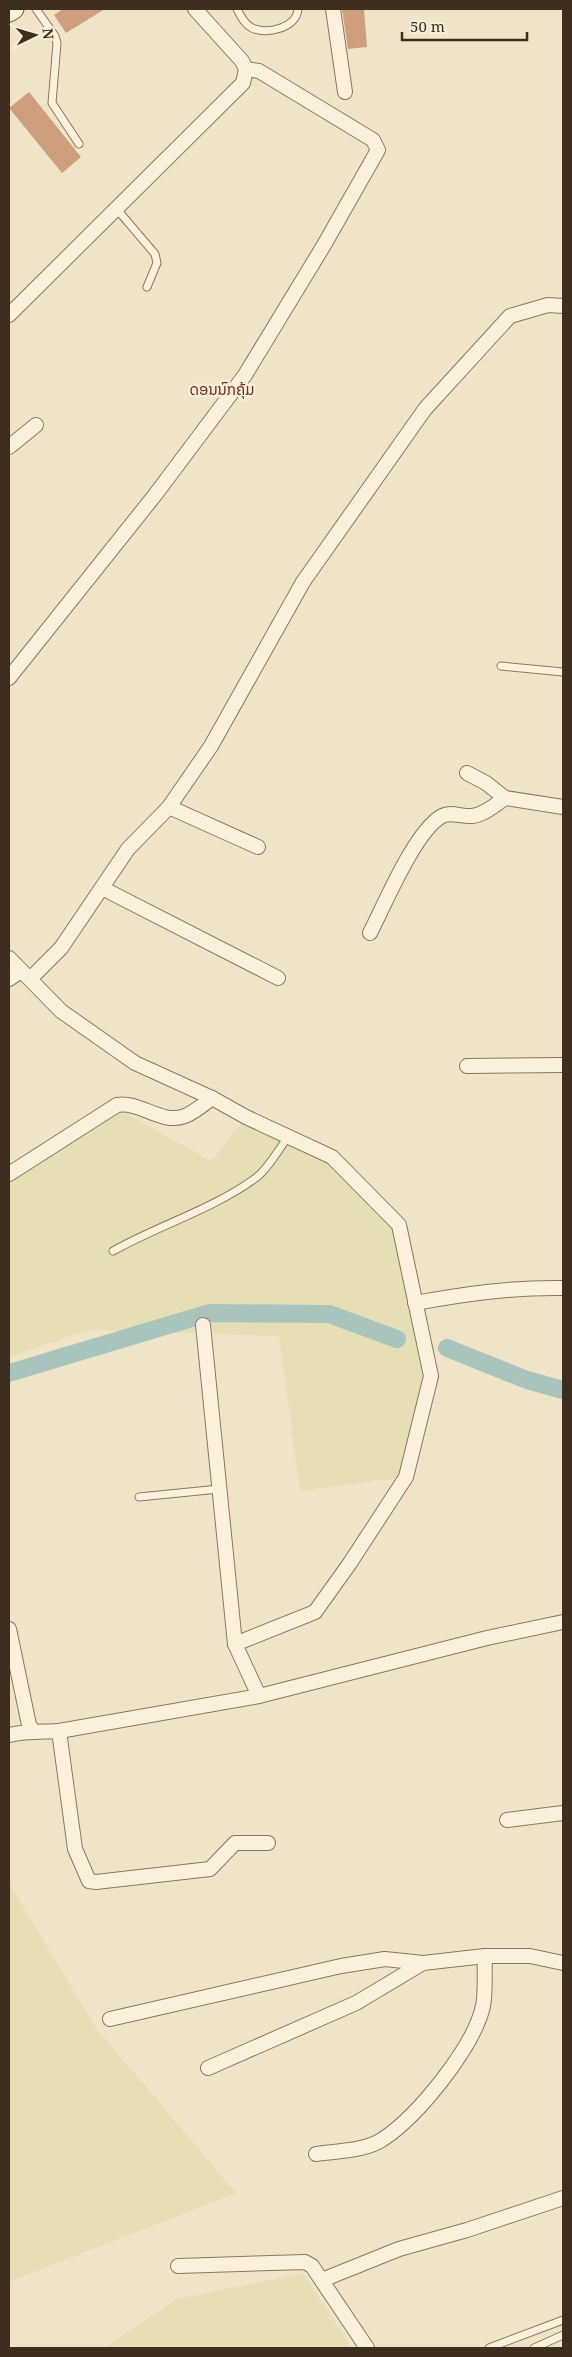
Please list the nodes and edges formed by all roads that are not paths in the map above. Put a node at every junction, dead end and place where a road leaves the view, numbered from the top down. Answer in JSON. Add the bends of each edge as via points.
{"nodes":[{"id":1,"x":14,"y":9,"type":"edge"},
{"id":2,"x":36,"y":9,"type":"edge"},
{"id":3,"x":195,"y":9,"type":"edge"},
{"id":4,"x":237,"y":9,"type":"edge"},
{"id":5,"x":298,"y":9,"type":"edge"},
{"id":6,"x":333,"y":9,"type":"edge"},
{"id":7,"x":9,"y":12,"type":"edge"},
{"id":8,"x":246,"y":68,"type":"junction"},
{"id":9,"x":345,"y":92,"type":"dead end"},
{"id":10,"x":79,"y":144,"type":"dead end"},
{"id":11,"x":115,"y":207,"type":"junction"},
{"id":12,"x":147,"y":287,"type":"dead end"},
{"id":13,"x":563,"y":306,"type":"edge"},
{"id":14,"x":9,"y":314,"type":"edge"},
{"id":15,"x":36,"y":425,"type":"dead end"},
{"id":16,"x":9,"y":447,"type":"edge"},
{"id":17,"x":501,"y":666,"type":"dead end"},
{"id":18,"x":563,"y":672,"type":"edge"},
{"id":19,"x":9,"y":678,"type":"edge"},
{"id":20,"x":467,"y":773,"type":"dead end"},
{"id":21,"x":505,"y":798,"type":"junction"},
{"id":22,"x":169,"y":806,"type":"junction"},
{"id":23,"x":563,"y":807,"type":"edge"},
{"id":24,"x":258,"y":848,"type":"dead end"},
{"id":25,"x":102,"y":888,"type":"junction"},
{"id":26,"x":370,"y":932,"type":"dead end"},
{"id":27,"x":9,"y":958,"type":"edge"},
{"id":28,"x":26,"y":975,"type":"junction"},
{"id":29,"x":278,"y":978,"type":"dead end"},
{"id":30,"x":9,"y":979,"type":"edge"},
{"id":31,"x":563,"y":1065,"type":"edge"},
{"id":32,"x":467,"y":1066,"type":"dead end"},
{"id":33,"x":212,"y":1098,"type":"junction"},
{"id":34,"x":288,"y":1137,"type":"junction"},
{"id":35,"x":9,"y":1174,"type":"edge"},
{"id":36,"x":113,"y":1251,"type":"dead end"},
{"id":37,"x":563,"y":1288,"type":"edge"},
{"id":38,"x":415,"y":1303,"type":"junction"},
{"id":39,"x":203,"y":1325,"type":"dead end"},
{"id":40,"x":219,"y":1489,"type":"junction"},
{"id":41,"x":139,"y":1497,"type":"dead end"},
{"id":42,"x":563,"y":1622,"type":"edge"},
{"id":43,"x":9,"y":1629,"type":"edge"},
{"id":44,"x":235,"y":1644,"type":"junction"},
{"id":45,"x":259,"y":1696,"type":"junction"},
{"id":46,"x":33,"y":1730,"type":"junction"},
{"id":47,"x":59,"y":1730,"type":"junction"},
{"id":48,"x":9,"y":1735,"type":"edge"},
{"id":49,"x":563,"y":1813,"type":"edge"},
{"id":50,"x":507,"y":1820,"type":"dead end"},
{"id":51,"x":268,"y":1843,"type":"dead end"},
{"id":52,"x":485,"y":1956,"type":"junction"},
{"id":53,"x":423,"y":1963,"type":"junction"},
{"id":54,"x":563,"y":1963,"type":"edge"},
{"id":55,"x":110,"y":2019,"type":"dead end"},
{"id":56,"x":208,"y":2068,"type":"dead end"},
{"id":57,"x":316,"y":2154,"type":"dead end"},
{"id":58,"x":563,"y":2198,"type":"edge"},
{"id":59,"x":178,"y":2266,"type":"dead end"},
{"id":60,"x":322,"y":2280,"type":"junction"},
{"id":61,"x":563,"y":2320,"type":"edge"},
{"id":62,"x":563,"y":2335,"type":"edge"},
{"id":63,"x":367,"y":2348,"type":"edge"},
{"id":64,"x":489,"y":2348,"type":"edge"},
{"id":65,"x":534,"y":2348,"type":"edge"}],
"edges":[{"from":1,"to":7,"type":"street"},
{"from":2,"to":10,"type":"lane","via":[[57,43],[52,103]]},
{"from":3,"to":8,"type":"street"},
{"from":4,"to":5,"type":"lane","via":[[253,28],[273,31],[291,23]]},
{"from":6,"to":9,"type":"street"},
{"from":8,"to":11,"type":"street","via":[[240,88]]},
{"from":8,"to":19,"type":"street","via":[[259,70],[365,135],[377,145],[378,150],[245,375],[155,495]]},
{"from":11,"to":12,"type":"lane","via":[[155,254],[157,263]]},
{"from":11,"to":14,"type":"street"},
{"from":13,"to":22,"type":"street","via":[[548,304],[510,316],[425,409],[303,582],[210,746]]},
{"from":15,"to":16,"type":"street"},
{"from":17,"to":18,"type":"lane"},
{"from":20,"to":21,"type":"street"},
{"from":21,"to":23,"type":"street"},
{"from":21,"to":26,"type":"street","via":[[480,815],[450,814],[434,822],[422,835]]},
{"from":22,"to":24,"type":"street"},
{"from":22,"to":25,"type":"street","via":[[128,849]]},
{"from":25,"to":28,"type":"street","via":[[61,948]]},
{"from":25,"to":29,"type":"street"},
{"from":27,"to":28,"type":"street"},
{"from":28,"to":30,"type":"street"},
{"from":28,"to":33,"type":"street","via":[[61,1011],[135,1063]]},
{"from":31,"to":32,"type":"street"},
{"from":33,"to":34,"type":"street"},
{"from":33,"to":35,"type":"street","via":[[188,1115],[175,1118],[134,1105],[117,1105]]},
{"from":34,"to":36,"type":"lane","via":[[259,1176],[224,1197]]},
{"from":34,"to":38,"type":"street","via":[[332,1157],[399,1225]]},
{"from":37,"to":38,"type":"street","via":[[471,1293]]},
{"from":38,"to":44,"type":"street","via":[[431,1376],[406,1477],[315,1612]]},
{"from":39,"to":40,"type":"street"},
{"from":40,"to":41,"type":"lane"},
{"from":40,"to":44,"type":"street"},
{"from":42,"to":45,"type":"street"},
{"from":43,"to":46,"type":"street","via":[[29,1725]]},
{"from":44,"to":45,"type":"street"},
{"from":45,"to":47,"type":"street"},
{"from":46,"to":47,"type":"street"},
{"from":46,"to":48,"type":"street"},
{"from":47,"to":51,"type":"street","via":[[75,1849],[89,1881],[210,1869],[235,1843]]},
{"from":49,"to":50,"type":"street"},
{"from":52,"to":53,"type":"street"},
{"from":52,"to":54,"type":"street","via":[[530,1956]]},
{"from":52,"to":57,"type":"street","via":[[483,2006],[465,2050],[416,2110],[382,2140],[358,2148]]},
{"from":53,"to":55,"type":"street","via":[[385,1960],[341,1966]]},
{"from":53,"to":56,"type":"street","via":[[356,2003]]},
{"from":58,"to":60,"type":"street","via":[[398,2249]]},
{"from":59,"to":60,"type":"street","via":[[305,2262]]},
{"from":60,"to":63,"type":"street"},
{"from":61,"to":64,"type":"lane"},
{"from":62,"to":65,"type":"lane"}]}
